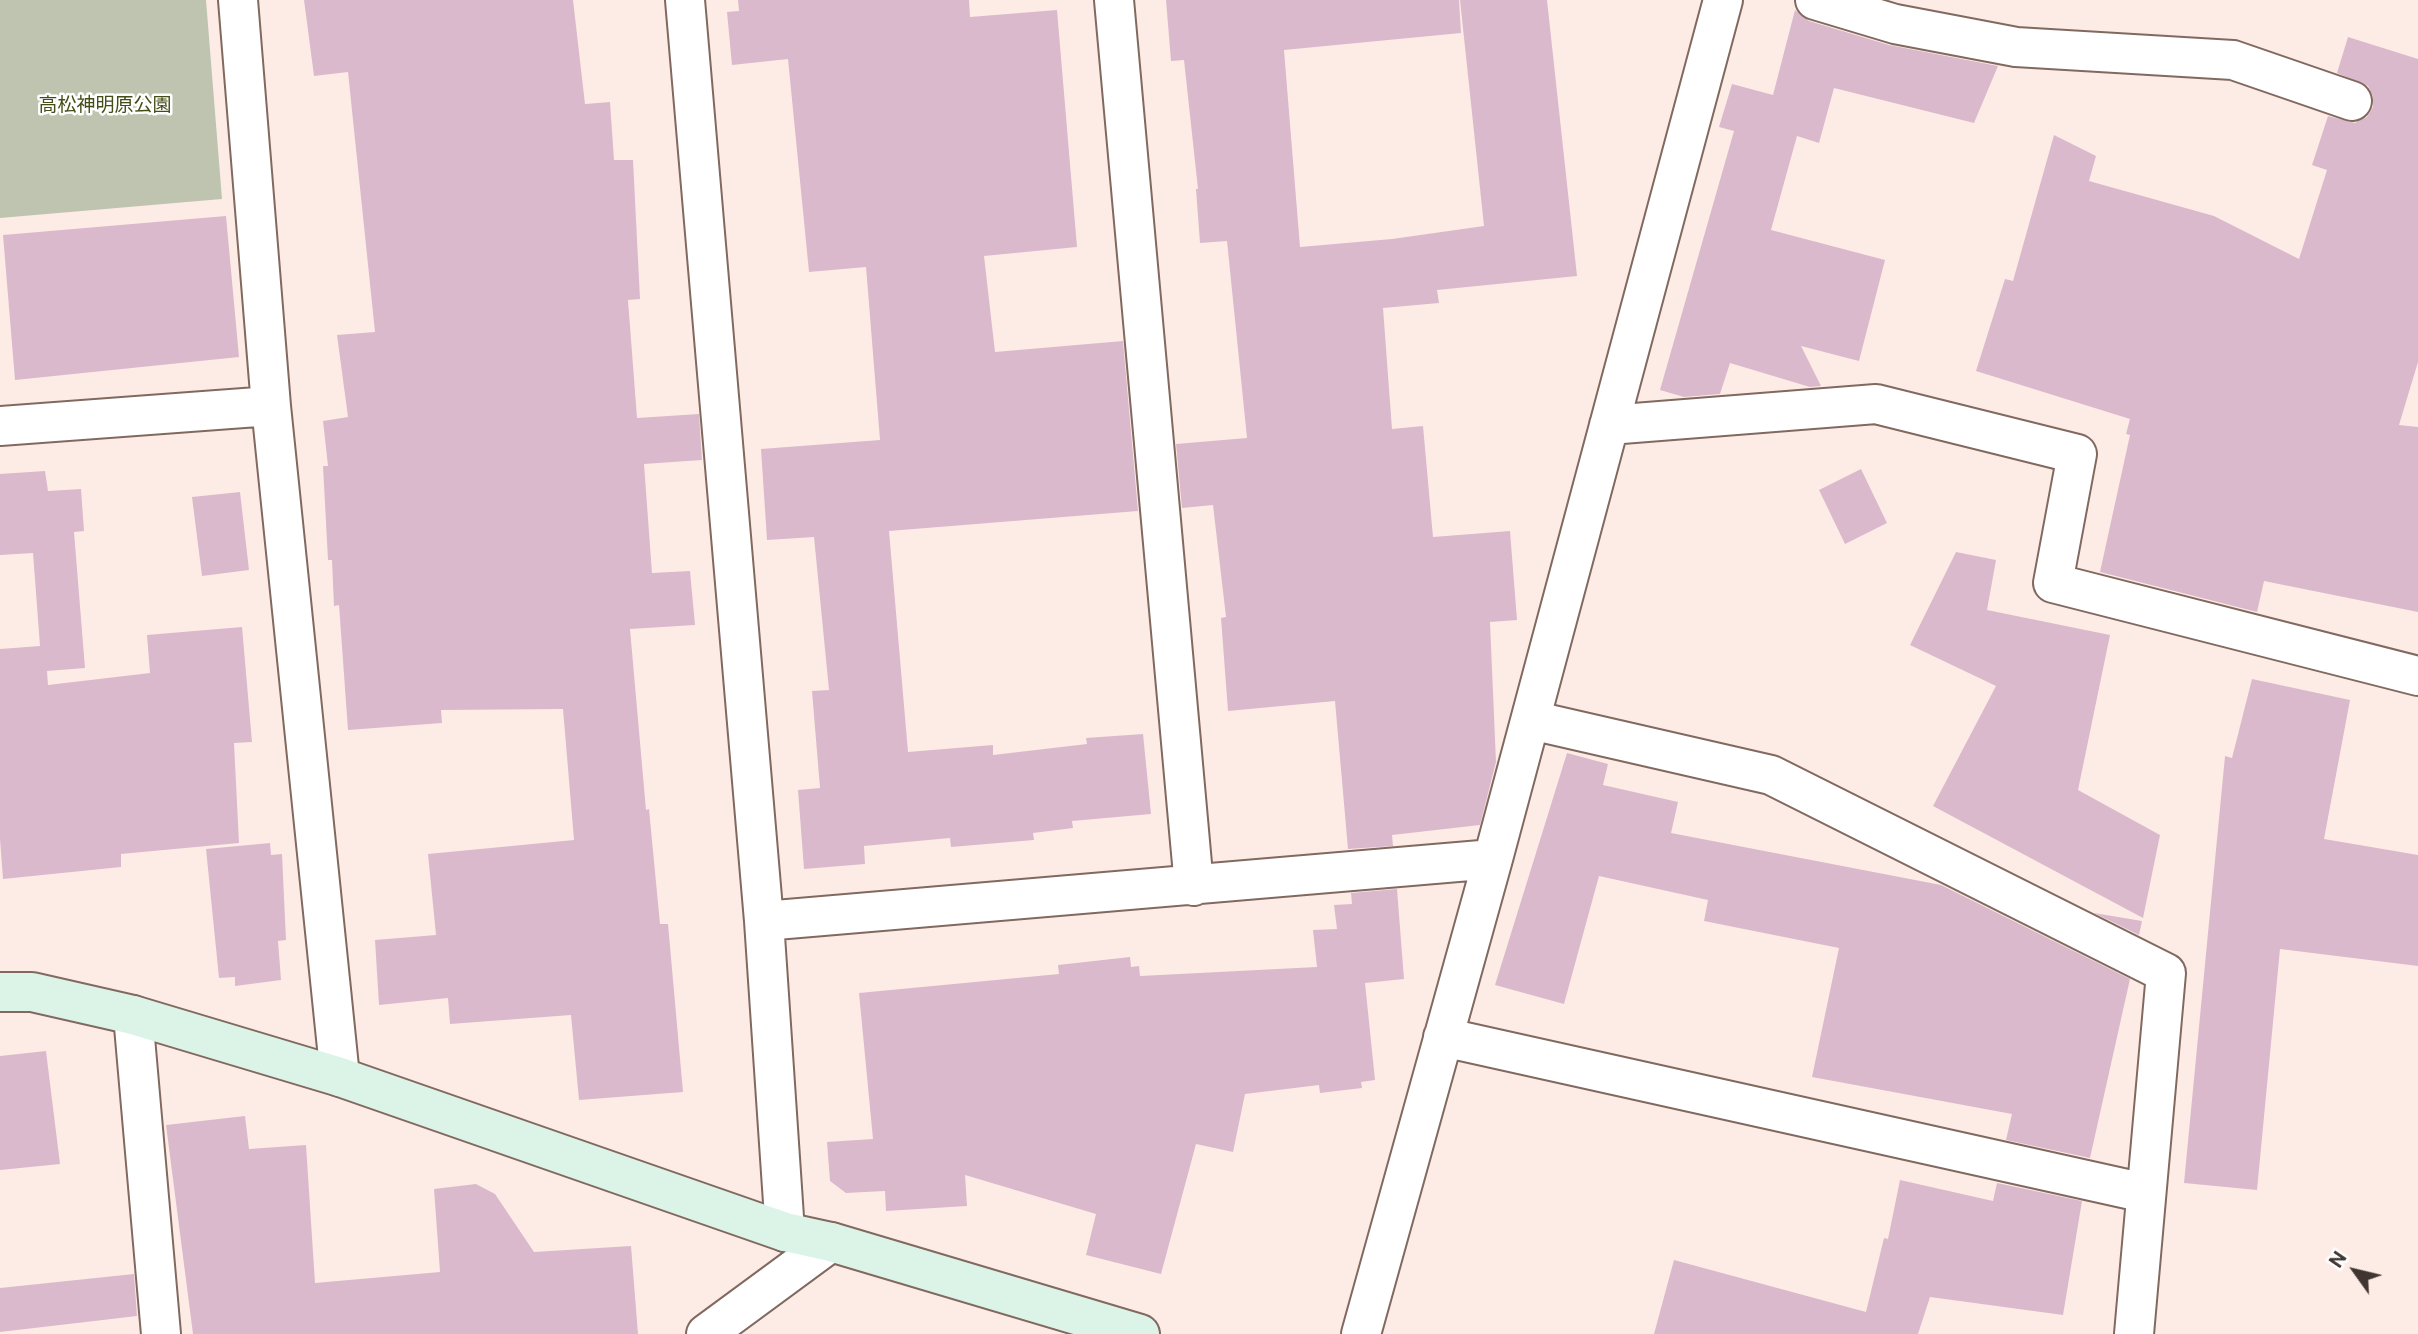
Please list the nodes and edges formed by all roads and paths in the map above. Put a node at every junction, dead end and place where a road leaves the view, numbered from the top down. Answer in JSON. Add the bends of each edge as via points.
{"nodes":[{"id":1,"x":238,"y":0,"type":"edge"},
{"id":2,"x":685,"y":0,"type":"edge"},
{"id":3,"x":1114,"y":0,"type":"edge"},
{"id":4,"x":1723,"y":0,"type":"edge"},
{"id":5,"x":1815,"y":0,"type":"edge"},
{"id":6,"x":2352,"y":101,"type":"dead end"},
{"id":7,"x":271,"y":406,"type":"junction"},
{"id":8,"x":1609,"y":425,"type":"junction"},
{"id":9,"x":0,"y":426,"type":"edge"},
{"id":10,"x":2418,"y":676,"type":"edge"},
{"id":11,"x":1531,"y":720,"type":"junction"},
{"id":12,"x":1493,"y":859,"type":"junction"},
{"id":13,"x":1194,"y":886,"type":"junction"},
{"id":14,"x":764,"y":921,"type":"junction"},
{"id":15,"x":0,"y":992,"type":"edge"},
{"id":16,"x":133,"y":1015,"type":"junction"},
{"id":17,"x":1443,"y":1037,"type":"junction"},
{"id":18,"x":340,"y":1077,"type":"junction"},
{"id":19,"x":2145,"y":1193,"type":"junction"},
{"id":20,"x":785,"y":1232,"type":"junction"},
{"id":21,"x":831,"y":1242,"type":"junction"},
{"id":22,"x":161,"y":1334,"type":"edge"},
{"id":23,"x":706,"y":1334,"type":"edge"},
{"id":24,"x":1140,"y":1334,"type":"edge"},
{"id":25,"x":1361,"y":1334,"type":"edge"},
{"id":26,"x":2134,"y":1334,"type":"edge"}],
"edges":[{"from":1,"to":7,"type":"street"},
{"from":2,"to":14,"type":"street"},
{"from":3,"to":13,"type":"street"},
{"from":4,"to":8,"type":"street"},
{"from":5,"to":6,"type":"street","via":[[1895,23],[2016,47],[2233,60]]},
{"from":7,"to":9,"type":"street"},
{"from":7,"to":18,"type":"street"},
{"from":8,"to":10,"type":"street","via":[[1876,404],[2077,454],[2053,583]]},
{"from":8,"to":11,"type":"street"},
{"from":11,"to":12,"type":"street"},
{"from":11,"to":19,"type":"street","via":[[1771,775],[2166,974]]},
{"from":12,"to":13,"type":"street"},
{"from":12,"to":17,"type":"street"},
{"from":13,"to":14,"type":"street"},
{"from":14,"to":20,"type":"street"},
{"from":15,"to":16,"type":"street","via":[[32,992]]},
{"from":16,"to":18,"type":"street"},
{"from":16,"to":22,"type":"street"},
{"from":17,"to":19,"type":"street"},
{"from":17,"to":25,"type":"street"},
{"from":18,"to":20,"type":"street"},
{"from":19,"to":26,"type":"street"},
{"from":20,"to":21,"type":"street"},
{"from":21,"to":23,"type":"street"},
{"from":21,"to":24,"type":"street"}]}
